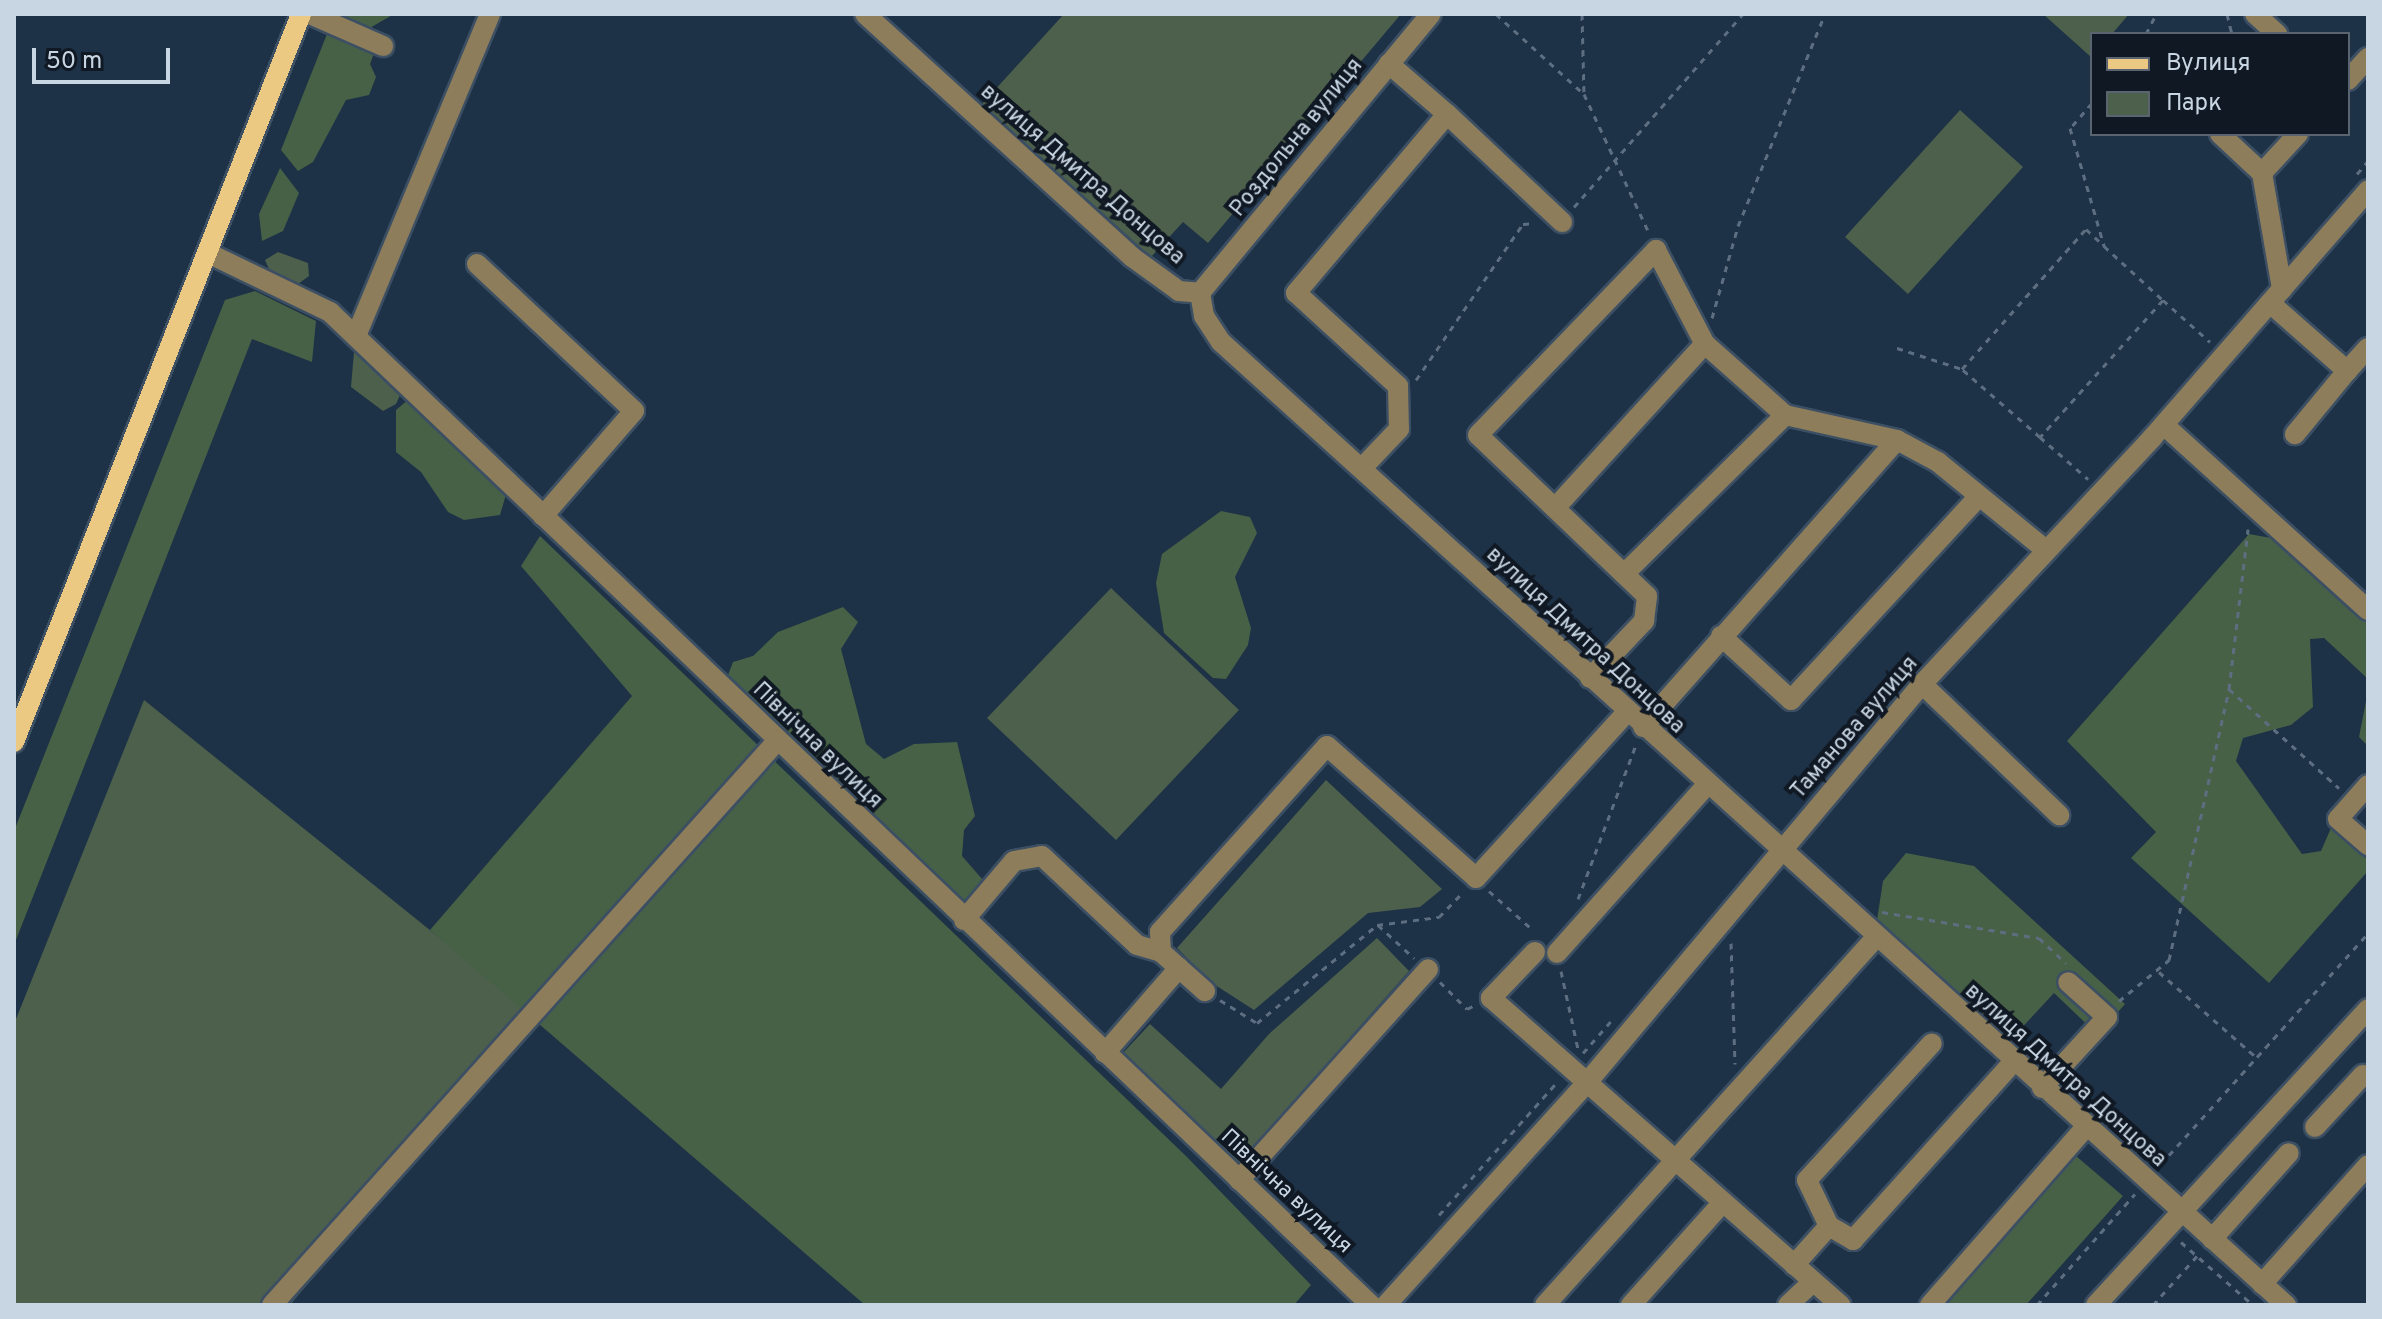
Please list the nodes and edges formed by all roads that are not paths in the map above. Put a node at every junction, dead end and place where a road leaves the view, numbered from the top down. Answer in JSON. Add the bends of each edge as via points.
{"nodes":[{"id":1,"x":301,"y":14,"type":"edge"},
{"id":2,"x":310,"y":14,"type":"edge"},
{"id":3,"x":490,"y":14,"type":"edge"},
{"id":4,"x":865,"y":14,"type":"edge"},
{"id":5,"x":1431,"y":14,"type":"edge"},
{"id":6,"x":2255,"y":14,"type":"edge"},
{"id":7,"x":2275,"y":32,"type":"edge"},
{"id":8,"x":383,"y":46,"type":"dead end"},
{"id":9,"x":2368,"y":58,"type":"edge"},
{"id":10,"x":1389,"y":64,"type":"junction"},
{"id":11,"x":2350,"y":78,"type":"edge"},
{"id":12,"x":1447,"y":114,"type":"junction"},
{"id":13,"x":2222,"y":136,"type":"edge"},
{"id":14,"x":2296,"y":136,"type":"edge"},
{"id":15,"x":2262,"y":173,"type":"junction"},
{"id":16,"x":2368,"y":190,"type":"edge"},
{"id":17,"x":1562,"y":222,"type":"road end"},
{"id":18,"x":208,"y":253,"type":"junction"},
{"id":19,"x":477,"y":264,"type":"dead end"},
{"id":20,"x":1200,"y":293,"type":"junction"},
{"id":21,"x":2276,"y":296,"type":"junction"},
{"id":22,"x":356,"y":336,"type":"junction"},
{"id":23,"x":1705,"y":344,"type":"junction"},
{"id":24,"x":2366,"y":354,"type":"edge"},
{"id":25,"x":2347,"y":371,"type":"junction"},
{"id":26,"x":1785,"y":415,"type":"junction"},
{"id":27,"x":2164,"y":425,"type":"junction"},
{"id":28,"x":2295,"y":434,"type":"dead end"},
{"id":29,"x":1897,"y":440,"type":"junction"},
{"id":30,"x":1362,"y":468,"type":"junction"},
{"id":31,"x":1978,"y":497,"type":"junction"},
{"id":32,"x":1555,"y":508,"type":"junction"},
{"id":33,"x":543,"y":516,"type":"junction"},
{"id":34,"x":2046,"y":550,"type":"junction"},
{"id":35,"x":1624,"y":574,"type":"junction"},
{"id":36,"x":2018,"y":586,"type":"junction"},
{"id":37,"x":2034,"y":600,"type":"dead end"},
{"id":38,"x":2368,"y":610,"type":"edge"},
{"id":39,"x":1721,"y":636,"type":"junction"},
{"id":40,"x":1590,"y":678,"type":"junction"},
{"id":41,"x":1922,"y":684,"type":"junction"},
{"id":42,"x":1627,"y":712,"type":"junction"},
{"id":43,"x":1643,"y":727,"type":"junction"},
{"id":44,"x":777,"y":741,"type":"junction"},
{"id":45,"x":14,"y":742,"type":"edge"},
{"id":46,"x":2368,"y":785,"type":"edge"},
{"id":47,"x":1706,"y":786,"type":"junction"},
{"id":48,"x":2059,"y":815,"type":"dead end"},
{"id":49,"x":2368,"y":845,"type":"edge"},
{"id":50,"x":1779,"y":853,"type":"junction"},
{"id":51,"x":964,"y":920,"type":"junction"},
{"id":52,"x":1875,"y":939,"type":"junction"},
{"id":53,"x":1161,"y":952,"type":"junction"},
{"id":54,"x":1535,"y":952,"type":"dead end"},
{"id":55,"x":1557,"y":953,"type":"road end"},
{"id":56,"x":1179,"y":968,"type":"junction"},
{"id":57,"x":1428,"y":969,"type":"dead end"},
{"id":58,"x":2069,"y":975,"type":"road end"},
{"id":59,"x":1205,"y":991,"type":"road end"},
{"id":60,"x":2368,"y":1009,"type":"edge"},
{"id":61,"x":1932,"y":1043,"type":"dead end"},
{"id":62,"x":1105,"y":1053,"type":"junction"},
{"id":63,"x":2013,"y":1062,"type":"junction"},
{"id":64,"x":2366,"y":1075,"type":"edge"},
{"id":65,"x":1585,"y":1085,"type":"junction"},
{"id":66,"x":2042,"y":1088,"type":"junction"},
{"id":67,"x":2086,"y":1127,"type":"junction"},
{"id":68,"x":2315,"y":1127,"type":"dead end"},
{"id":69,"x":2289,"y":1153,"type":"dead end"},
{"id":70,"x":1673,"y":1161,"type":"junction"},
{"id":71,"x":2368,"y":1165,"type":"edge"},
{"id":72,"x":1239,"y":1180,"type":"junction"},
{"id":73,"x":1723,"y":1202,"type":"junction"},
{"id":74,"x":2183,"y":1212,"type":"junction"},
{"id":75,"x":1829,"y":1226,"type":"junction"},
{"id":76,"x":2212,"y":1239,"type":"junction"},
{"id":77,"x":1794,"y":1265,"type":"junction"},
{"id":78,"x":1813,"y":1282,"type":"junction"},
{"id":79,"x":2262,"y":1284,"type":"junction"},
{"id":80,"x":272,"y":1305,"type":"edge"},
{"id":81,"x":1371,"y":1305,"type":"edge"},
{"id":82,"x":1386,"y":1305,"type":"edge"},
{"id":83,"x":1545,"y":1305,"type":"edge"},
{"id":84,"x":1631,"y":1305,"type":"edge"},
{"id":85,"x":1788,"y":1305,"type":"edge"},
{"id":86,"x":1840,"y":1305,"type":"edge"},
{"id":87,"x":1930,"y":1305,"type":"edge"},
{"id":88,"x":2096,"y":1305,"type":"edge"},
{"id":89,"x":2286,"y":1305,"type":"edge"}],
"edges":[{"from":1,"to":18,"type":"main road"},
{"from":2,"to":8,"type":"street"},
{"from":3,"to":22,"type":"street"},
{"from":4,"to":20,"type":"street","name":"вулиця Дмитра Донцова","via":[[1132,257],[1179,291]]},
{"from":5,"to":10,"type":"street","name":"Роздольна вулиця"},
{"from":6,"to":7,"type":"street"},
{"from":9,"to":11,"type":"street"},
{"from":10,"to":12,"type":"street"},
{"from":10,"to":20,"type":"street","name":"Роздольна вулиця"},
{"from":12,"to":17,"type":"street"},
{"from":12,"to":30,"type":"street","via":[[1296,293],[1398,386],[1399,429]]},
{"from":13,"to":15,"type":"street"},
{"from":14,"to":15,"type":"street"},
{"from":15,"to":21,"type":"street"},
{"from":16,"to":21,"type":"street","name":"Таманова вулиця"},
{"from":18,"to":22,"type":"street","name":"Північна вулиця","via":[[330,312]]},
{"from":18,"to":45,"type":"main road"},
{"from":19,"to":33,"type":"street","via":[[634,411]]},
{"from":20,"to":30,"type":"street","name":"вулиця Дмитра Донцова","via":[[1204,316],[1221,342]]},
{"from":21,"to":25,"type":"street"},
{"from":21,"to":27,"type":"street","name":"Таманова вулиця"},
{"from":22,"to":33,"type":"street","name":"Північна вулиця"},
{"from":23,"to":26,"type":"street"},
{"from":23,"to":32,"type":"street"},
{"from":23,"to":32,"type":"street","via":[[1656,250],[1478,435]]},
{"from":24,"to":25,"type":"street"},
{"from":25,"to":28,"type":"street"},
{"from":26,"to":29,"type":"street"},
{"from":26,"to":35,"type":"street"},
{"from":27,"to":34,"type":"street","name":"Таманова вулиця"},
{"from":27,"to":38,"type":"street"},
{"from":29,"to":31,"type":"street"},
{"from":29,"to":39,"type":"street"},
{"from":30,"to":40,"type":"street","name":"вулиця Дмитра Донцова"},
{"from":31,"to":34,"type":"street"},
{"from":31,"to":39,"type":"street","via":[[1791,700]]},
{"from":32,"to":35,"type":"street"},
{"from":33,"to":44,"type":"street","name":"Північна вулиця"},
{"from":34,"to":36,"type":"street","name":"Таманова вулиця"},
{"from":35,"to":40,"type":"street","via":[[1647,596],[1644,621]]},
{"from":36,"to":37,"type":"street"},
{"from":36,"to":41,"type":"street","name":"Таманова вулиця"},
{"from":39,"to":43,"type":"street"},
{"from":40,"to":42,"type":"street","name":"вулиця Дмитра Донцова"},
{"from":41,"to":48,"type":"street"},
{"from":41,"to":50,"type":"street","name":"Таманова вулиця"},
{"from":42,"to":43,"type":"street","name":"вулиця Дмитра Донцова"},
{"from":42,"to":53,"type":"street","via":[[1476,878],[1327,746],[1160,932]]},
{"from":43,"to":47,"type":"street","name":"вулиця Дмитра Донцова"},
{"from":44,"to":51,"type":"street","name":"Північна вулиця"},
{"from":44,"to":80,"type":"street"},
{"from":46,"to":49,"type":"street","via":[[2338,819]]},
{"from":47,"to":50,"type":"street","name":"вулиця Дмитра Донцова"},
{"from":47,"to":55,"type":"street"},
{"from":50,"to":52,"type":"street","name":"вулиця Дмитра Донцова"},
{"from":50,"to":65,"type":"street","name":"Таманова вулиця"},
{"from":51,"to":53,"type":"street","via":[[1014,861],[1042,856],[1137,945]]},
{"from":51,"to":62,"type":"street","name":"Північна вулиця"},
{"from":52,"to":63,"type":"street","name":"вулиця Дмитра Донцова"},
{"from":52,"to":70,"type":"street"},
{"from":53,"to":56,"type":"street"},
{"from":54,"to":65,"type":"street","via":[[1491,998]]},
{"from":56,"to":59,"type":"street"},
{"from":56,"to":62,"type":"street"},
{"from":57,"to":72,"type":"street"},
{"from":58,"to":66,"type":"street","via":[[2107,1017]]},
{"from":60,"to":74,"type":"street"},
{"from":61,"to":75,"type":"street","via":[[1807,1180]]},
{"from":62,"to":72,"type":"street","name":"Північна вулиця"},
{"from":63,"to":66,"type":"street","name":"вулиця Дмитра Донцова"},
{"from":63,"to":75,"type":"street","via":[[1853,1240]]},
{"from":64,"to":68,"type":"street"},
{"from":65,"to":70,"type":"street"},
{"from":65,"to":82,"type":"street","name":"Таманова вулиця"},
{"from":66,"to":67,"type":"street","name":"вулиця Дмитра Донцова"},
{"from":67,"to":74,"type":"street","name":"вулиця Дмитра Донцова"},
{"from":67,"to":87,"type":"street"},
{"from":69,"to":76,"type":"street"},
{"from":70,"to":73,"type":"street"},
{"from":70,"to":83,"type":"street"},
{"from":71,"to":79,"type":"street"},
{"from":72,"to":81,"type":"street","name":"Північна вулиця"},
{"from":73,"to":77,"type":"street"},
{"from":73,"to":84,"type":"street"},
{"from":74,"to":76,"type":"street","name":"вулиця Дмитра Донцова"},
{"from":74,"to":88,"type":"street"},
{"from":75,"to":77,"type":"street"},
{"from":76,"to":79,"type":"street","name":"вулиця Дмитра Донцова"},
{"from":77,"to":78,"type":"street"},
{"from":78,"to":85,"type":"street"},
{"from":78,"to":86,"type":"street"},
{"from":79,"to":89,"type":"street","name":"вулиця Дмитра Донцова"}]}
